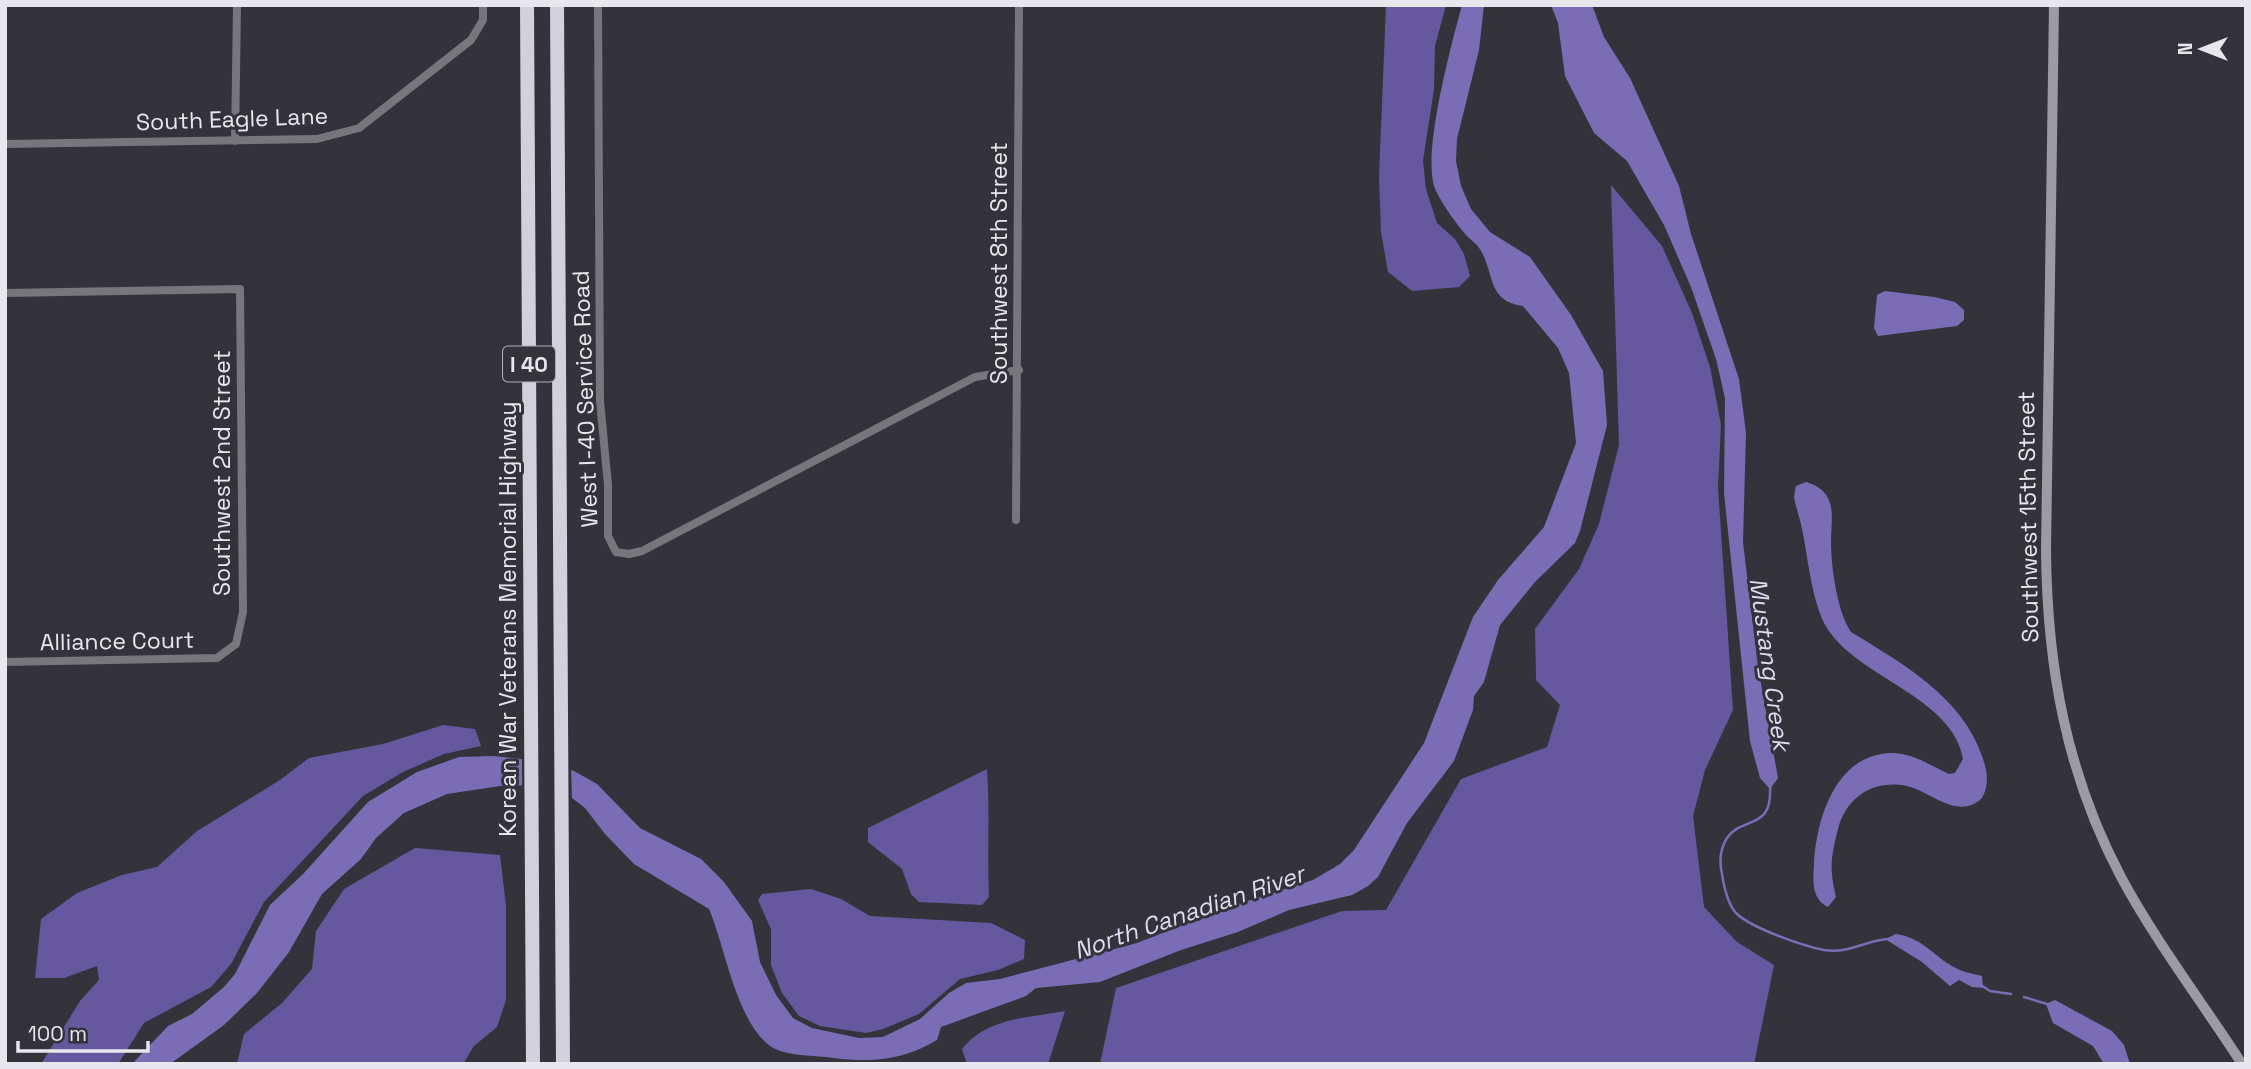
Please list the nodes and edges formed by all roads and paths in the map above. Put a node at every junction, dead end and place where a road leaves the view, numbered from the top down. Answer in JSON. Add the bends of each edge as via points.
{"nodes":[{"id":1,"x":237,"y":5,"type":"edge"},
{"id":2,"x":483,"y":5,"type":"edge"},
{"id":3,"x":527,"y":5,"type":"edge"},
{"id":4,"x":557,"y":5,"type":"edge"},
{"id":5,"x":598,"y":5,"type":"edge"},
{"id":6,"x":1019,"y":5,"type":"edge"},
{"id":7,"x":2054,"y":5,"type":"edge"},
{"id":8,"x":234,"y":141,"type":"junction"},
{"id":9,"x":5,"y":144,"type":"edge"},
{"id":10,"x":5,"y":293,"type":"edge"},
{"id":11,"x":1019,"y":370,"type":"junction"},
{"id":12,"x":1016,"y":520,"type":"dead end"},
{"id":13,"x":228,"y":652,"type":"joint"},
{"id":14,"x":5,"y":662,"type":"edge"},
{"id":15,"x":533,"y":1059,"type":"edge"},
{"id":16,"x":563,"y":1059,"type":"edge"},
{"id":17,"x":2242,"y":1064,"type":"edge"}],
"edges":[{"from":1,"to":8,"type":"street"},
{"from":2,"to":8,"type":"street","name":"South Eagle Lane","via":[[483,20],[471,40],[359,128],[317,139]]},
{"from":3,"to":15,"type":"highway","name":"Korean War Veterans Memorial Highway","number":"I 40"},
{"from":4,"to":16,"type":"highway","number":"I 40"},
{"from":5,"to":11,"type":"street","name":"West I-40 Service Road","via":[[600,401],[608,536],[616,552],[642,551],[975,377]]},
{"from":6,"to":11,"type":"street","name":"Southwest 8th Street"},
{"from":7,"to":17,"type":"main road","name":"Southwest 15th Street","via":[[2046,606],[2055,686],[2069,749],[2105,844],[2139,907]]},
{"from":8,"to":9,"type":"street","name":"South Eagle Lane"},
{"from":10,"to":13,"type":"street","name":"Southwest 2nd Street","via":[[240,289],[243,612],[240,635]]},
{"from":11,"to":12,"type":"street","name":"Southwest 8th Street"},
{"from":13,"to":14,"type":"street","name":"Alliance Court","via":[[199,660]]}]}
